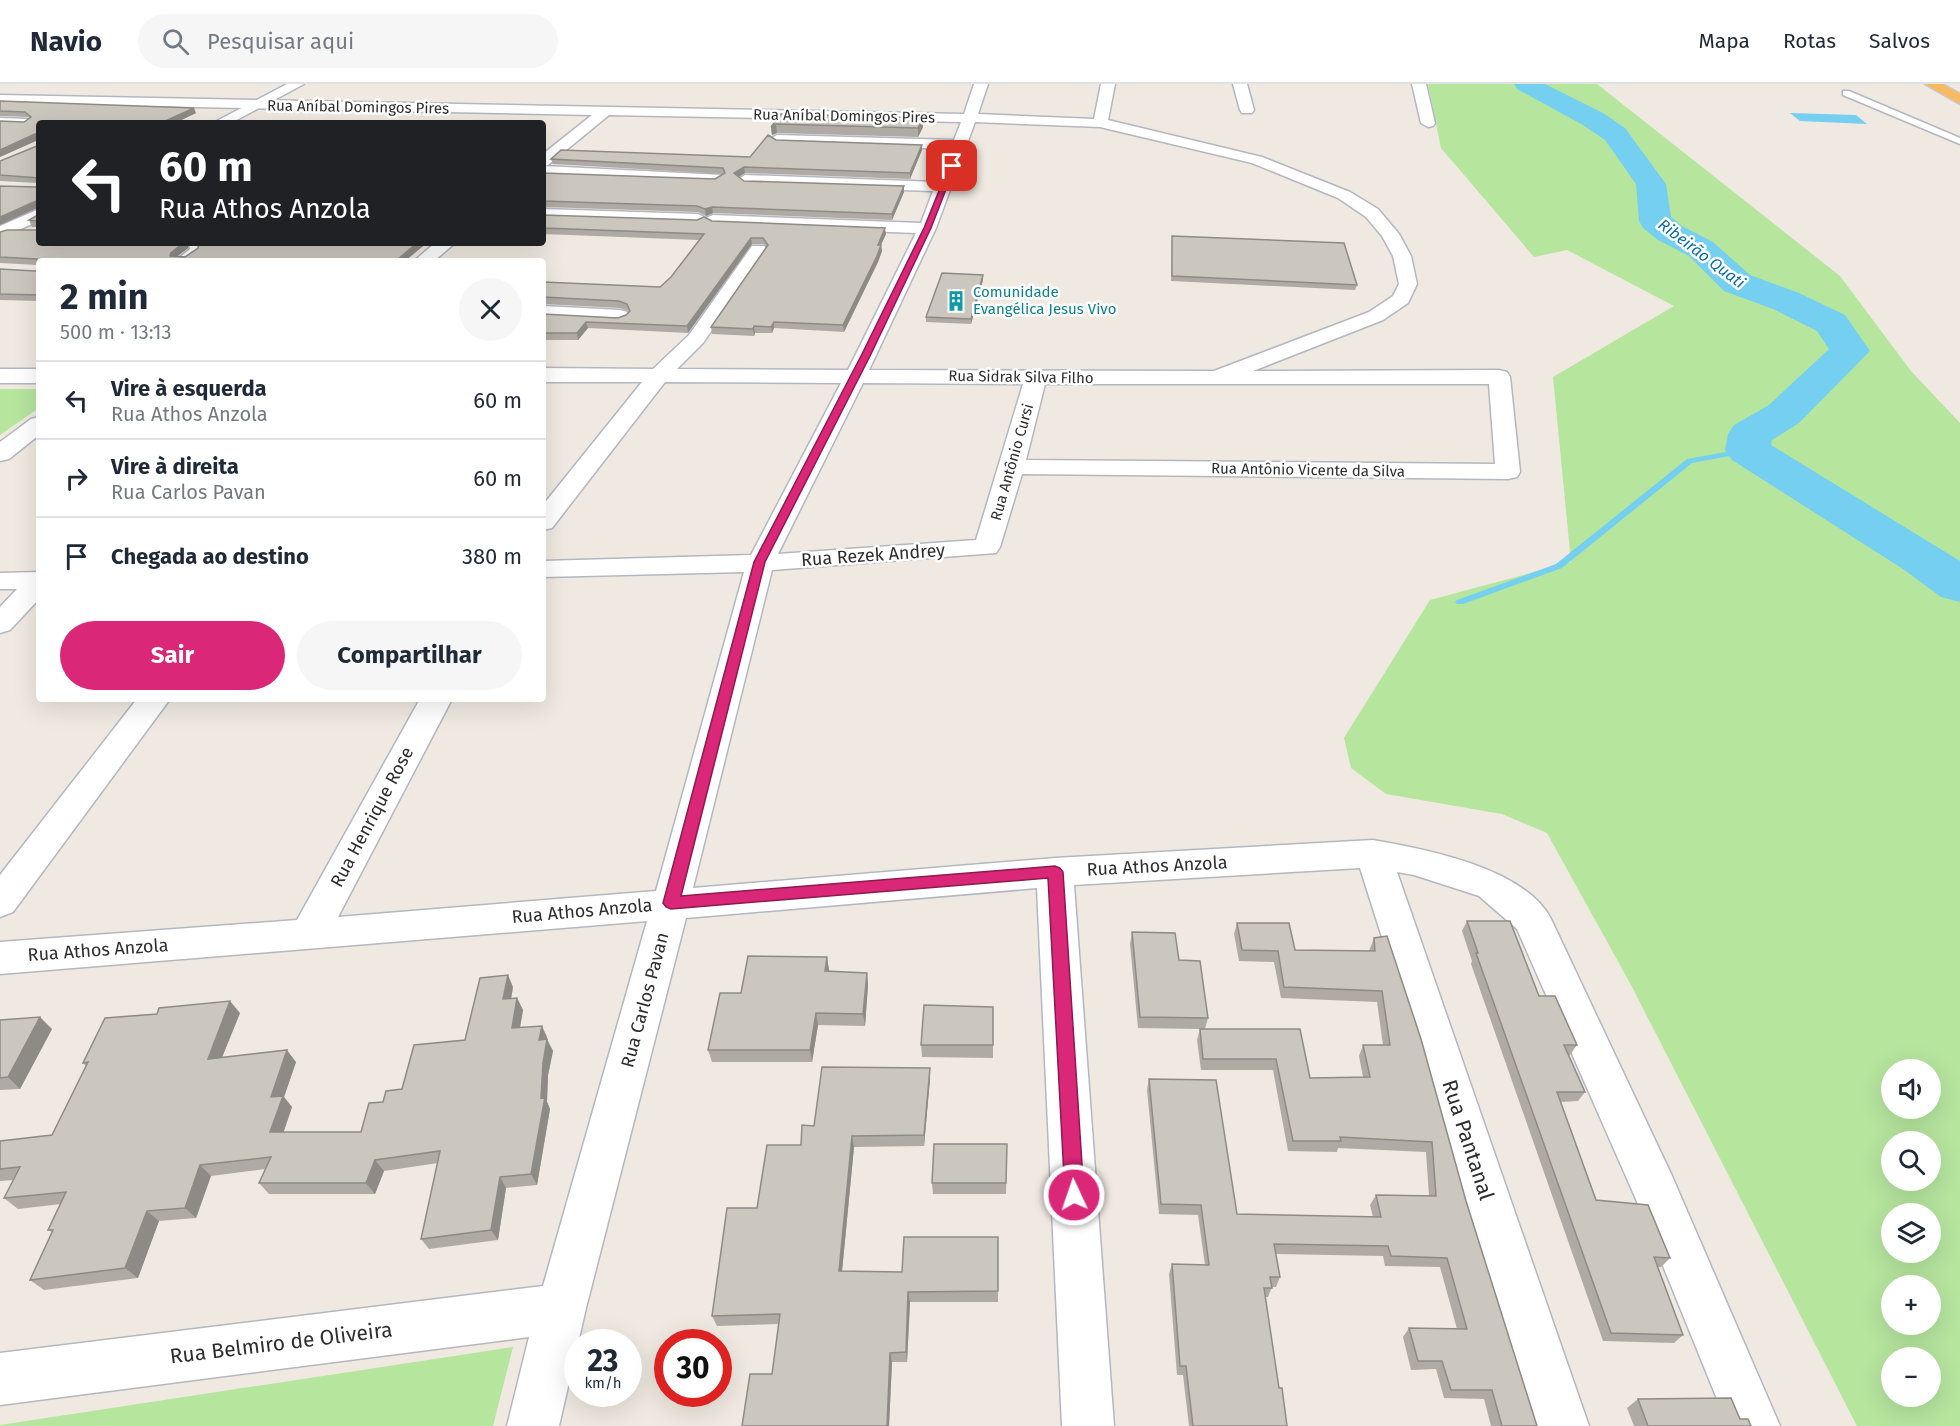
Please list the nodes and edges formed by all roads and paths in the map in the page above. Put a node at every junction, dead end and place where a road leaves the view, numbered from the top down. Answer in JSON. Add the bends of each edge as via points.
{"nodes":[{"id":1,"x":297,"y":84,"type":"edge"},
{"id":2,"x":981,"y":84,"type":"edge"},
{"id":3,"x":1108,"y":84,"type":"edge"},
{"id":4,"x":1240,"y":84,"type":"edge"},
{"id":5,"x":1419,"y":84,"type":"edge"},
{"id":6,"x":1932,"y":84,"type":"edge"},
{"id":7,"x":1955,"y":84,"type":"edge"},
{"id":8,"x":1960,"y":87,"type":"edge"},
{"id":9,"x":1846,"y":93,"type":"dead end"},
{"id":10,"x":409,"y":96,"type":"dead end"},
{"id":11,"x":0,"y":99,"type":"edge"},
{"id":12,"x":1960,"y":100,"type":"edge"},
{"id":13,"x":254,"y":106,"type":"junction"},
{"id":14,"x":389,"y":108,"type":"junction"},
{"id":15,"x":1247,"y":110,"type":"dead end"},
{"id":16,"x":605,"y":111,"type":"junction"},
{"id":17,"x":226,"y":120,"type":"edge"},
{"id":18,"x":0,"y":121,"type":"edge"},
{"id":19,"x":27,"y":122,"type":"edge"},
{"id":20,"x":1100,"y":123,"type":"junction"},
{"id":21,"x":1428,"y":123,"type":"dead end"},
{"id":22,"x":965,"y":131,"type":"junction"},
{"id":23,"x":777,"y":139,"type":"edge"},
{"id":24,"x":1960,"y":141,"type":"edge"},
{"id":25,"x":546,"y":161,"type":"edge"},
{"id":26,"x":546,"y":163,"type":"edge"},
{"id":27,"x":716,"y":178,"type":"edge"},
{"id":28,"x":745,"y":180,"type":"edge"},
{"id":29,"x":944,"y":187,"type":"junction"},
{"id":30,"x":546,"y":214,"type":"edge"},
{"id":31,"x":36,"y":216,"type":"edge"},
{"id":32,"x":927,"y":228,"type":"junction"},
{"id":33,"x":31,"y":232,"type":"edge"},
{"id":34,"x":1,"y":233,"type":"edge"},
{"id":35,"x":195,"y":246,"type":"edge"},
{"id":36,"x":442,"y":246,"type":"edge"},
{"id":37,"x":758,"y":250,"type":"edge"},
{"id":38,"x":185,"y":258,"type":"edge"},
{"id":39,"x":427,"y":258,"type":"edge"},
{"id":40,"x":546,"y":312,"type":"edge"},
{"id":41,"x":620,"y":316,"type":"edge"},
{"id":42,"x":546,"y":375,"type":"edge"},
{"id":43,"x":659,"y":375,"type":"junction"},
{"id":44,"x":856,"y":375,"type":"junction"},
{"id":45,"x":0,"y":376,"type":"edge"},
{"id":46,"x":36,"y":376,"type":"edge"},
{"id":47,"x":1499,"y":376,"type":"joint"},
{"id":48,"x":1036,"y":378,"type":"junction"},
{"id":49,"x":1217,"y":378,"type":"junction"},
{"id":50,"x":36,"y":426,"type":"edge"},
{"id":51,"x":0,"y":454,"type":"edge"},
{"id":52,"x":1012,"y":467,"type":"junction"},
{"id":53,"x":546,"y":518,"type":"edge"},
{"id":54,"x":987,"y":547,"type":"joint"},
{"id":55,"x":759,"y":562,"type":"junction"},
{"id":56,"x":546,"y":569,"type":"edge"},
{"id":57,"x":0,"y":581,"type":"edge"},
{"id":58,"x":36,"y":581,"type":"edge"},
{"id":59,"x":36,"y":584,"type":"edge"},
{"id":60,"x":0,"y":624,"type":"edge"},
{"id":61,"x":152,"y":702,"type":"edge"},
{"id":62,"x":434,"y":702,"type":"edge"},
{"id":63,"x":1373,"y":854,"type":"junction"},
{"id":64,"x":1055,"y":872,"type":"junction"},
{"id":65,"x":0,"y":902,"type":"edge"},
{"id":66,"x":671,"y":903,"type":"junction"},
{"id":67,"x":309,"y":935,"type":"junction"},
{"id":68,"x":0,"y":958,"type":"edge"},
{"id":69,"x":561,"y":1308,"type":"junction"},
{"id":70,"x":0,"y":1379,"type":"edge"},
{"id":71,"x":533,"y":1426,"type":"edge"},
{"id":72,"x":1088,"y":1426,"type":"edge"},
{"id":73,"x":1563,"y":1426,"type":"edge"},
{"id":74,"x":1754,"y":1426,"type":"edge"}],
"edges":[{"from":1,"to":13,"type":"street"},
{"from":2,"to":22,"type":"street","name":"Rua Carlos Pavan"},
{"from":3,"to":20,"type":"street"},
{"from":4,"to":15,"type":"street"},
{"from":5,"to":21,"type":"street"},
{"from":6,"to":12,"type":"highway"},
{"from":7,"to":8,"type":"highway"},
{"from":9,"to":24,"type":"lane"},
{"from":10,"to":14,"type":"street"},
{"from":11,"to":13,"type":"street","name":"Rua Aníbal Domingos Pires"},
{"from":13,"to":14,"type":"street","name":"Rua Aníbal Domingos Pires"},
{"from":13,"to":17,"type":"street"},
{"from":14,"to":16,"type":"street","name":"Rua Aníbal Domingos Pires"},
{"from":16,"to":22,"type":"street","name":"Rua Aníbal Domingos Pires"},
{"from":16,"to":25,"type":"street"},
{"from":18,"to":19,"type":"lane"},
{"from":20,"to":22,"type":"street","name":"Rua Aníbal Domingos Pires"},
{"from":20,"to":49,"type":"street","name":"Rua Aníbal Domingos Pires","via":[[1257,160],[1344,195],[1372,213],[1402,256],[1408,284],[1401,299],[1376,316]]},
{"from":22,"to":23,"type":"street"},
{"from":22,"to":29,"type":"street","name":"Rua Carlos Pavan"},
{"from":26,"to":27,"type":"street"},
{"from":28,"to":29,"type":"street"},
{"from":29,"to":32,"type":"street","name":"Rua Carlos Pavan"},
{"from":30,"to":32,"type":"street"},
{"from":31,"to":34,"type":"street"},
{"from":32,"to":44,"type":"street","name":"Rua Carlos Pavan"},
{"from":33,"to":34,"type":"lane"},
{"from":35,"to":38,"type":"lane","via":[[196,250]]},
{"from":36,"to":39,"type":"street"},
{"from":37,"to":43,"type":"street","via":[[696,339]]},
{"from":40,"to":41,"type":"street"},
{"from":42,"to":43,"type":"street","name":"Rua Sidrak Silva Filho"},
{"from":43,"to":44,"type":"street","name":"Rua Sidrak Silva Filho"},
{"from":43,"to":53,"type":"street"},
{"from":44,"to":48,"type":"street","name":"Rua Sidrak Silva Filho"},
{"from":44,"to":55,"type":"street","name":"Rua Carlos Pavan"},
{"from":45,"to":46,"type":"street"},
{"from":47,"to":49,"type":"street","name":"Rua Sidrak Silva Filho"},
{"from":47,"to":52,"type":"street","name":"Rua Antônio Vicente da Silva","via":[[1508,472]]},
{"from":48,"to":49,"type":"street","name":"Rua Sidrak Silva Filho"},
{"from":48,"to":52,"type":"street","name":"Rua Antônio Cursi"},
{"from":50,"to":51,"type":"street"},
{"from":52,"to":54,"type":"street","name":"Rua Antônio Cursi"},
{"from":54,"to":55,"type":"street","name":"Rua Rezek Andrey"},
{"from":55,"to":56,"type":"street","name":"Rua Rezek Andrey"},
{"from":55,"to":66,"type":"street","name":"Rua Carlos Pavan"},
{"from":57,"to":58,"type":"street"},
{"from":59,"to":60,"type":"street"},
{"from":61,"to":65,"type":"street"},
{"from":62,"to":67,"type":"street","name":"Rua Henrique Rose"},
{"from":63,"to":64,"type":"street","name":"Rua Athos Anzola"},
{"from":63,"to":73,"type":"street","name":"Rua Pantanal"},
{"from":63,"to":74,"type":"street","name":"Rua Athos Anzola","via":[[1416,861],[1492,886],[1532,919],[1656,1192]]},
{"from":64,"to":66,"type":"street","name":"Rua Athos Anzola"},
{"from":64,"to":72,"type":"street"},
{"from":66,"to":67,"type":"street","name":"Rua Athos Anzola"},
{"from":66,"to":69,"type":"street","name":"Rua Carlos Pavan"},
{"from":67,"to":68,"type":"street","name":"Rua Athos Anzola"},
{"from":69,"to":70,"type":"street","name":"Rua Belmiro de Oliveira"},
{"from":69,"to":71,"type":"street","name":"Rua Carlos Pavan"}]}
